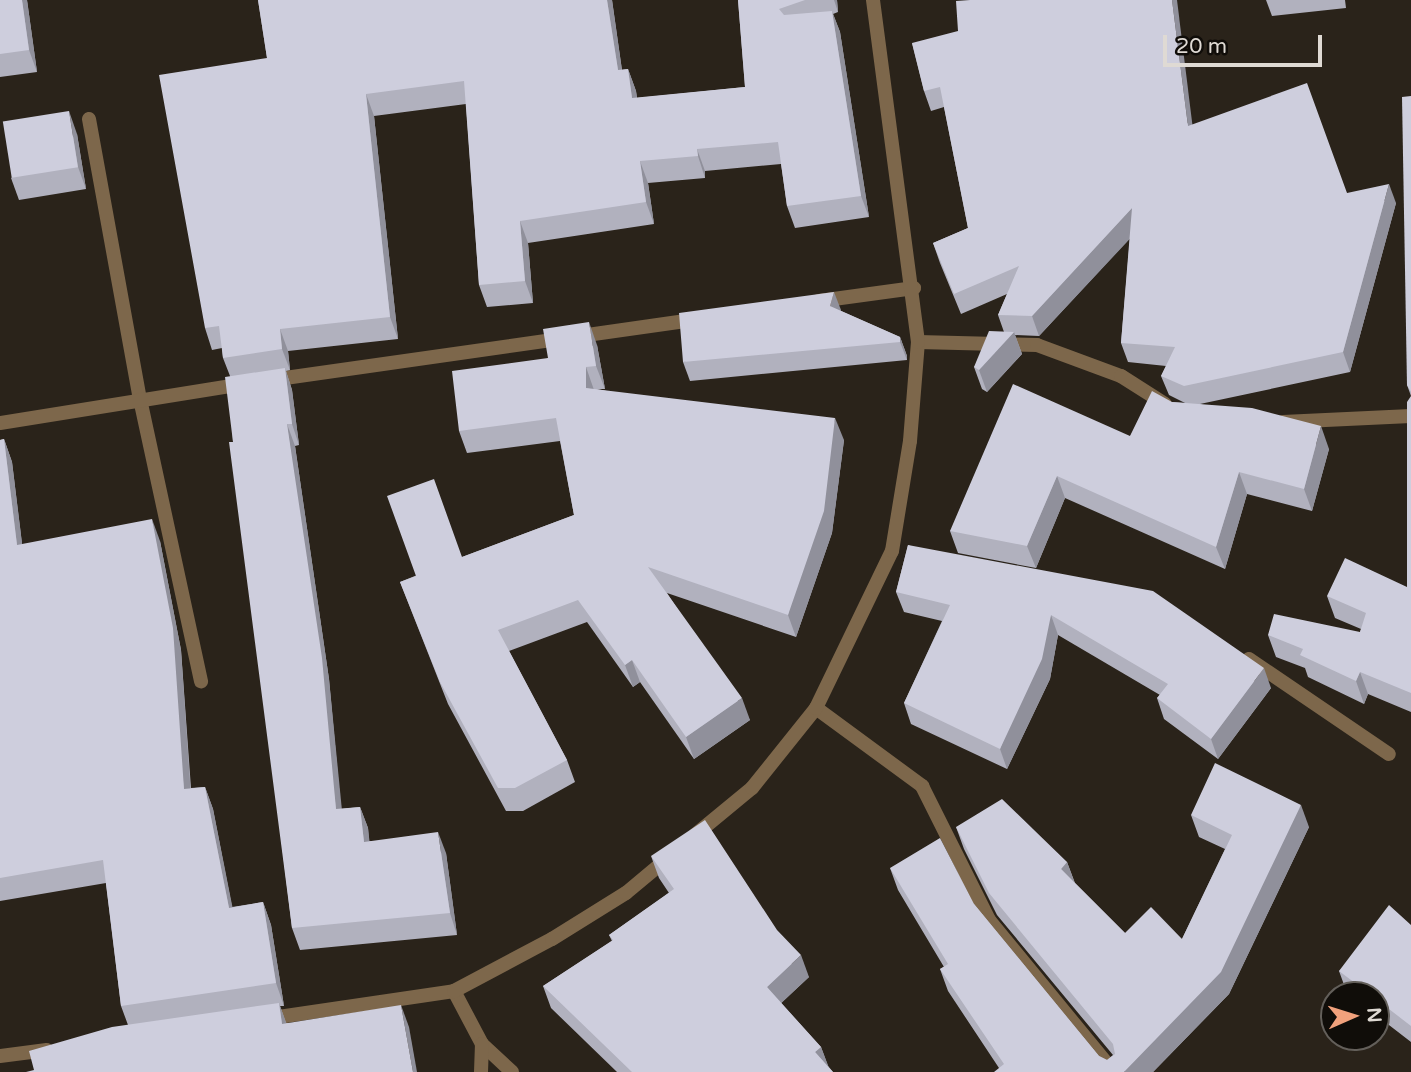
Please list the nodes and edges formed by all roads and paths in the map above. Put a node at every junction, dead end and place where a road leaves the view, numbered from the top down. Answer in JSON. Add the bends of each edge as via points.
{"nodes":[{"id":1,"x":873,"y":0,"type":"edge"},
{"id":2,"x":89,"y":119,"type":"dead end"},
{"id":3,"x":914,"y":288,"type":"junction"},
{"id":4,"x":804,"y":303,"type":"edge"},
{"id":5,"x":721,"y":315,"type":"edge"},
{"id":6,"x":918,"y":342,"type":"junction"},
{"id":7,"x":140,"y":399,"type":"junction"},
{"id":8,"x":1181,"y":415,"type":"edge"},
{"id":9,"x":1411,"y":416,"type":"edge"},
{"id":10,"x":1273,"y":421,"type":"edge"},
{"id":11,"x":0,"y":423,"type":"edge"},
{"id":12,"x":1230,"y":647,"type":"edge"},
{"id":13,"x":201,"y":681,"type":"dead end"},
{"id":14,"x":816,"y":708,"type":"junction"},
{"id":15,"x":1389,"y":754,"type":"dead end"},
{"id":16,"x":454,"y":991,"type":"junction"},
{"id":17,"x":243,"y":1022,"type":"edge"},
{"id":18,"x":482,"y":1044,"type":"junction"},
{"id":19,"x":68,"y":1047,"type":"edge"},
{"id":20,"x":0,"y":1056,"type":"edge"},
{"id":21,"x":481,"y":1072,"type":"edge"},
{"id":22,"x":512,"y":1072,"type":"edge"},
{"id":23,"x":1114,"y":1072,"type":"edge"}],
"edges":[{"from":1,"to":3,"type":"street"},
{"from":2,"to":7,"type":"street"},
{"from":3,"to":4,"type":"street"},
{"from":3,"to":6,"type":"street"},
{"from":5,"to":7,"type":"street"},
{"from":6,"to":8,"type":"street","via":[[1037,345],[1121,376]]},
{"from":6,"to":14,"type":"street","via":[[899,552]]},
{"from":7,"to":11,"type":"street"},
{"from":7,"to":13,"type":"street"},
{"from":9,"to":10,"type":"street"},
{"from":12,"to":15,"type":"street"},
{"from":14,"to":16,"type":"street","via":[[752,788],[626,892],[552,940]]},
{"from":14,"to":23,"type":"street","via":[[922,786],[989,920]]},
{"from":16,"to":17,"type":"street"},
{"from":16,"to":18,"type":"street"},
{"from":18,"to":21,"type":"street"},
{"from":18,"to":22,"type":"street"},
{"from":19,"to":20,"type":"street"}]}
